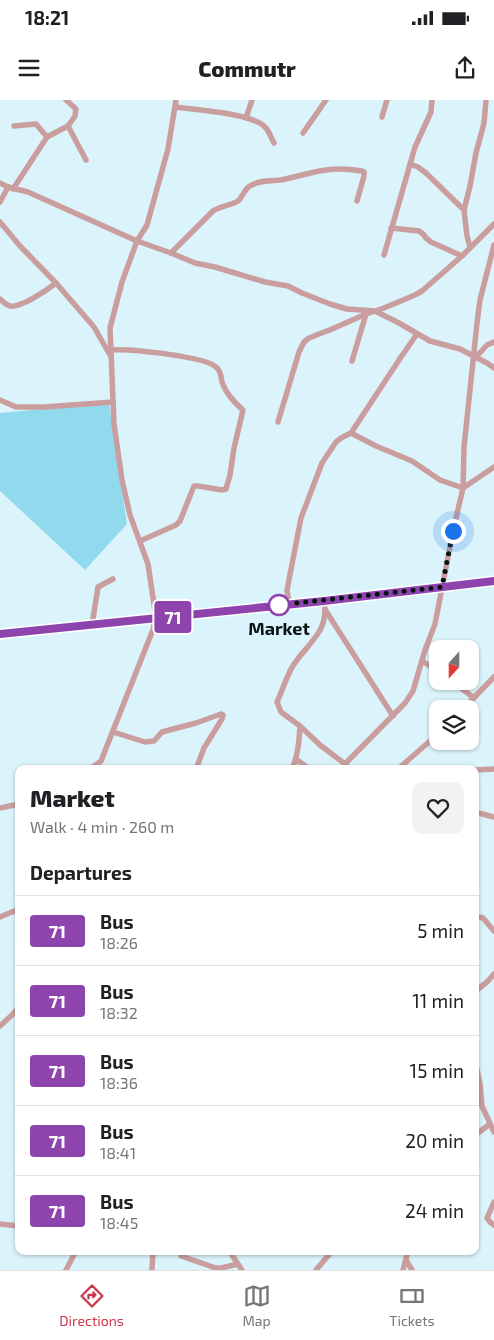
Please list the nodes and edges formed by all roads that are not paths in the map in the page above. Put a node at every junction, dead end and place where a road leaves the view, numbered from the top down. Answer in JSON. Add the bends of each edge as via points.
{"nodes":[{"id":1,"x":66,"y":100,"type":"edge"},
{"id":2,"x":252,"y":100,"type":"edge"},
{"id":3,"x":326,"y":100,"type":"edge"},
{"id":4,"x":387,"y":100,"type":"edge"},
{"id":5,"x":432,"y":100,"type":"edge"},
{"id":6,"x":486,"y":100,"type":"edge"},
{"id":7,"x":176,"y":103,"type":"edge"},
{"id":8,"x":382,"y":117,"type":"dead end"},
{"id":9,"x":246,"y":118,"type":"junction"},
{"id":10,"x":14,"y":126,"type":"dead end"},
{"id":11,"x":68,"y":126,"type":"junction"},
{"id":12,"x":303,"y":134,"type":"dead end"},
{"id":13,"x":47,"y":137,"type":"junction"},
{"id":14,"x":274,"y":143,"type":"dead end"},
{"id":15,"x":86,"y":160,"type":"dead end"},
{"id":16,"x":410,"y":164,"type":"junction"},
{"id":17,"x":0,"y":183,"type":"edge"},
{"id":18,"x":10,"y":188,"type":"junction"},
{"id":19,"x":357,"y":201,"type":"dead end"},
{"id":20,"x":0,"y":202,"type":"edge"},
{"id":21,"x":464,"y":210,"type":"junction"},
{"id":22,"x":0,"y":222,"type":"edge"},
{"id":23,"x":494,"y":224,"type":"edge"},
{"id":24,"x":391,"y":228,"type":"junction"},
{"id":25,"x":137,"y":241,"type":"junction"},
{"id":26,"x":470,"y":247,"type":"junction"},
{"id":27,"x":494,"y":247,"type":"edge"},
{"id":28,"x":171,"y":252,"type":"junction"},
{"id":29,"x":384,"y":255,"type":"dead end"},
{"id":30,"x":462,"y":256,"type":"junction"},
{"id":31,"x":56,"y":283,"type":"junction"},
{"id":32,"x":0,"y":299,"type":"edge"},
{"id":33,"x":375,"y":311,"type":"junction"},
{"id":34,"x":366,"y":314,"type":"junction"},
{"id":35,"x":417,"y":334,"type":"junction"},
{"id":36,"x":494,"y":342,"type":"edge"},
{"id":37,"x":111,"y":352,"type":"junction"},
{"id":38,"x":475,"y":357,"type":"junction"},
{"id":39,"x":352,"y":361,"type":"dead end"},
{"id":40,"x":494,"y":368,"type":"edge"},
{"id":41,"x":0,"y":400,"type":"edge"},
{"id":42,"x":113,"y":402,"type":"junction"},
{"id":43,"x":278,"y":422,"type":"dead end"},
{"id":44,"x":351,"y":434,"type":"junction"},
{"id":45,"x":494,"y":467,"type":"edge"},
{"id":46,"x":462,"y":488,"type":"junction"},
{"id":47,"x":140,"y":540,"type":"junction"},
{"id":48,"x":112,"y":579,"type":"dead end"},
{"id":49,"x":494,"y":581,"type":"edge"},
{"id":50,"x":442,"y":587,"type":"junction"},
{"id":51,"x":324,"y":601,"type":"junction"},
{"id":52,"x":289,"y":604,"type":"junction"},
{"id":53,"x":326,"y":610,"type":"junction"},
{"id":54,"x":154,"y":619,"type":"junction"},
{"id":55,"x":92,"y":625,"type":"junction"},
{"id":56,"x":0,"y":634,"type":"edge"},
{"id":57,"x":422,"y":661,"type":"junction"},
{"id":58,"x":429,"y":665,"type":"edge"},
{"id":59,"x":494,"y":677,"type":"edge"},
{"id":60,"x":464,"y":690,"type":"edge"},
{"id":61,"x":474,"y":698,"type":"joint"},
{"id":62,"x":393,"y":716,"type":"junction"},
{"id":63,"x":300,"y":726,"type":"junction"},
{"id":64,"x":113,"y":732,"type":"junction"},
{"id":65,"x":429,"y":742,"type":"edge"},
{"id":66,"x":296,"y":759,"type":"junction"},
{"id":67,"x":96,"y":765,"type":"edge"},
{"id":68,"x":198,"y":765,"type":"edge"},
{"id":69,"x":294,"y":765,"type":"edge"},
{"id":70,"x":304,"y":765,"type":"edge"},
{"id":71,"x":346,"y":765,"type":"edge"},
{"id":72,"x":348,"y":765,"type":"edge"},
{"id":73,"x":403,"y":765,"type":"edge"},
{"id":74,"x":494,"y":769,"type":"edge"},
{"id":75,"x":479,"y":770,"type":"edge"},
{"id":76,"x":15,"y":805,"type":"edge"},
{"id":77,"x":0,"y":808,"type":"edge"},
{"id":78,"x":479,"y":813,"type":"edge"},
{"id":79,"x":494,"y":818,"type":"edge"},
{"id":80,"x":15,"y":911,"type":"edge"},
{"id":81,"x":0,"y":917,"type":"edge"},
{"id":82,"x":479,"y":917,"type":"edge"},
{"id":83,"x":494,"y":931,"type":"edge"},
{"id":84,"x":494,"y":974,"type":"edge"},
{"id":85,"x":479,"y":989,"type":"edge"},
{"id":86,"x":15,"y":1012,"type":"edge"},
{"id":87,"x":0,"y":1026,"type":"edge"},
{"id":88,"x":479,"y":1079,"type":"edge"},
{"id":89,"x":490,"y":1124,"type":"junction"},
{"id":90,"x":479,"y":1132,"type":"edge"},
{"id":91,"x":494,"y":1132,"type":"edge"},
{"id":92,"x":494,"y":1202,"type":"edge"},
{"id":93,"x":0,"y":1224,"type":"edge"},
{"id":94,"x":494,"y":1225,"type":"edge"},
{"id":95,"x":15,"y":1226,"type":"edge"},
{"id":96,"x":74,"y":1255,"type":"edge"},
{"id":97,"x":153,"y":1255,"type":"edge"},
{"id":98,"x":232,"y":1255,"type":"edge"},
{"id":99,"x":329,"y":1255,"type":"edge"},
{"id":100,"x":407,"y":1255,"type":"edge"},
{"id":101,"x":181,"y":1256,"type":"dead end"},
{"id":102,"x":406,"y":1260,"type":"junction"},
{"id":103,"x":238,"y":1264,"type":"junction"},
{"id":104,"x":66,"y":1270,"type":"edge"},
{"id":105,"x":152,"y":1270,"type":"edge"},
{"id":106,"x":242,"y":1270,"type":"edge"},
{"id":107,"x":316,"y":1270,"type":"edge"},
{"id":108,"x":403,"y":1270,"type":"edge"},
{"id":109,"x":412,"y":1270,"type":"edge"}],
"edges":[{"from":1,"to":11,"type":"street","via":[[76,109]]},
{"from":2,"to":9,"type":"street"},
{"from":3,"to":12,"type":"street"},
{"from":4,"to":8,"type":"street"},
{"from":5,"to":16,"type":"street","via":[[431,112],[414,147]]},
{"from":6,"to":21,"type":"street","via":[[484,123]]},
{"from":7,"to":9,"type":"street"},
{"from":7,"to":25,"type":"street","via":[[168,149],[147,225]]},
{"from":9,"to":14,"type":"street","via":[[266,127]]},
{"from":10,"to":13,"type":"street","via":[[36,124]]},
{"from":11,"to":13,"type":"street"},
{"from":11,"to":15,"type":"street"},
{"from":13,"to":18,"type":"street"},
{"from":16,"to":21,"type":"street","via":[[426,173]]},
{"from":16,"to":24,"type":"street"},
{"from":17,"to":18,"type":"street"},
{"from":18,"to":20,"type":"street"},
{"from":18,"to":25,"type":"street","via":[[28,192]]},
{"from":19,"to":28,"type":"street","via":[[364,176],[362,171],[325,170],[264,181],[250,186],[233,204],[213,210]]},
{"from":21,"to":26,"type":"street"},
{"from":22,"to":31,"type":"street"},
{"from":23,"to":26,"type":"street"},
{"from":24,"to":29,"type":"street"},
{"from":24,"to":30,"type":"street","via":[[419,231],[431,242]]},
{"from":25,"to":28,"type":"street"},
{"from":25,"to":37,"type":"street","via":[[111,322]]},
{"from":26,"to":30,"type":"street"},
{"from":27,"to":38,"type":"street","via":[[480,300]]},
{"from":28,"to":33,"type":"street","via":[[195,263],[288,286],[347,309]]},
{"from":30,"to":33,"type":"street","via":[[422,291]]},
{"from":31,"to":32,"type":"street","via":[[24,303],[13,306]]},
{"from":31,"to":37,"type":"street"},
{"from":33,"to":34,"type":"street"},
{"from":33,"to":35,"type":"street"},
{"from":34,"to":39,"type":"street"},
{"from":34,"to":43,"type":"street","via":[[304,342],[298,352]]},
{"from":35,"to":38,"type":"street"},
{"from":35,"to":44,"type":"street"},
{"from":36,"to":38,"type":"street"},
{"from":37,"to":42,"type":"street"},
{"from":37,"to":47,"type":"street","via":[[172,355],[212,364],[219,369],[228,394],[243,410],[226,489],[194,486],[176,525]]},
{"from":38,"to":40,"type":"street"},
{"from":38,"to":46,"type":"street"},
{"from":41,"to":42,"type":"street","via":[[16,407]]},
{"from":42,"to":47,"type":"street","via":[[122,480]]},
{"from":44,"to":46,"type":"street"},
{"from":44,"to":52,"type":"street","via":[[336,442],[322,463],[301,518],[287,590]]},
{"from":45,"to":46,"type":"street"},
{"from":46,"to":50,"type":"street"},
{"from":47,"to":54,"type":"street","via":[[148,564]]},
{"from":48,"to":55,"type":"street","via":[[98,587]]},
{"from":49,"to":50,"type":"street"},
{"from":50,"to":51,"type":"street"},
{"from":50,"to":57,"type":"street","via":[[435,624]]},
{"from":51,"to":52,"type":"street"},
{"from":51,"to":53,"type":"street"},
{"from":52,"to":54,"type":"street"},
{"from":53,"to":62,"type":"street"},
{"from":53,"to":63,"type":"street","via":[[316,638],[291,669],[278,702],[281,712]]},
{"from":54,"to":55,"type":"street"},
{"from":54,"to":64,"type":"street","via":[[154,627]]},
{"from":55,"to":56,"type":"street"},
{"from":57,"to":58,"type":"street"},
{"from":57,"to":62,"type":"street","via":[[413,691]]},
{"from":59,"to":61,"type":"street"},
{"from":60,"to":61,"type":"street"},
{"from":62,"to":72,"type":"street"},
{"from":63,"to":66,"type":"street"},
{"from":63,"to":71,"type":"street"},
{"from":64,"to":67,"type":"street","via":[[101,761]]},
{"from":64,"to":68,"type":"street","via":[[150,742],[162,732],[221,714],[222,719]]},
{"from":65,"to":73,"type":"street"},
{"from":66,"to":69,"type":"street"},
{"from":66,"to":70,"type":"street"},
{"from":74,"to":75,"type":"street"},
{"from":76,"to":77,"type":"street"},
{"from":78,"to":79,"type":"street"},
{"from":80,"to":81,"type":"street"},
{"from":82,"to":83,"type":"street"},
{"from":84,"to":85,"type":"street"},
{"from":86,"to":87,"type":"street"},
{"from":88,"to":89,"type":"street","via":[[482,1106]]},
{"from":89,"to":90,"type":"street"},
{"from":89,"to":91,"type":"street"},
{"from":92,"to":94,"type":"street","via":[[487,1218]]},
{"from":93,"to":95,"type":"street"},
{"from":96,"to":104,"type":"street"},
{"from":97,"to":105,"type":"street"},
{"from":98,"to":103,"type":"street"},
{"from":99,"to":107,"type":"street"},
{"from":100,"to":102,"type":"street"},
{"from":101,"to":103,"type":"street","via":[[216,1268]]},
{"from":102,"to":108,"type":"street"},
{"from":102,"to":109,"type":"street"},
{"from":103,"to":106,"type":"street"}]}
